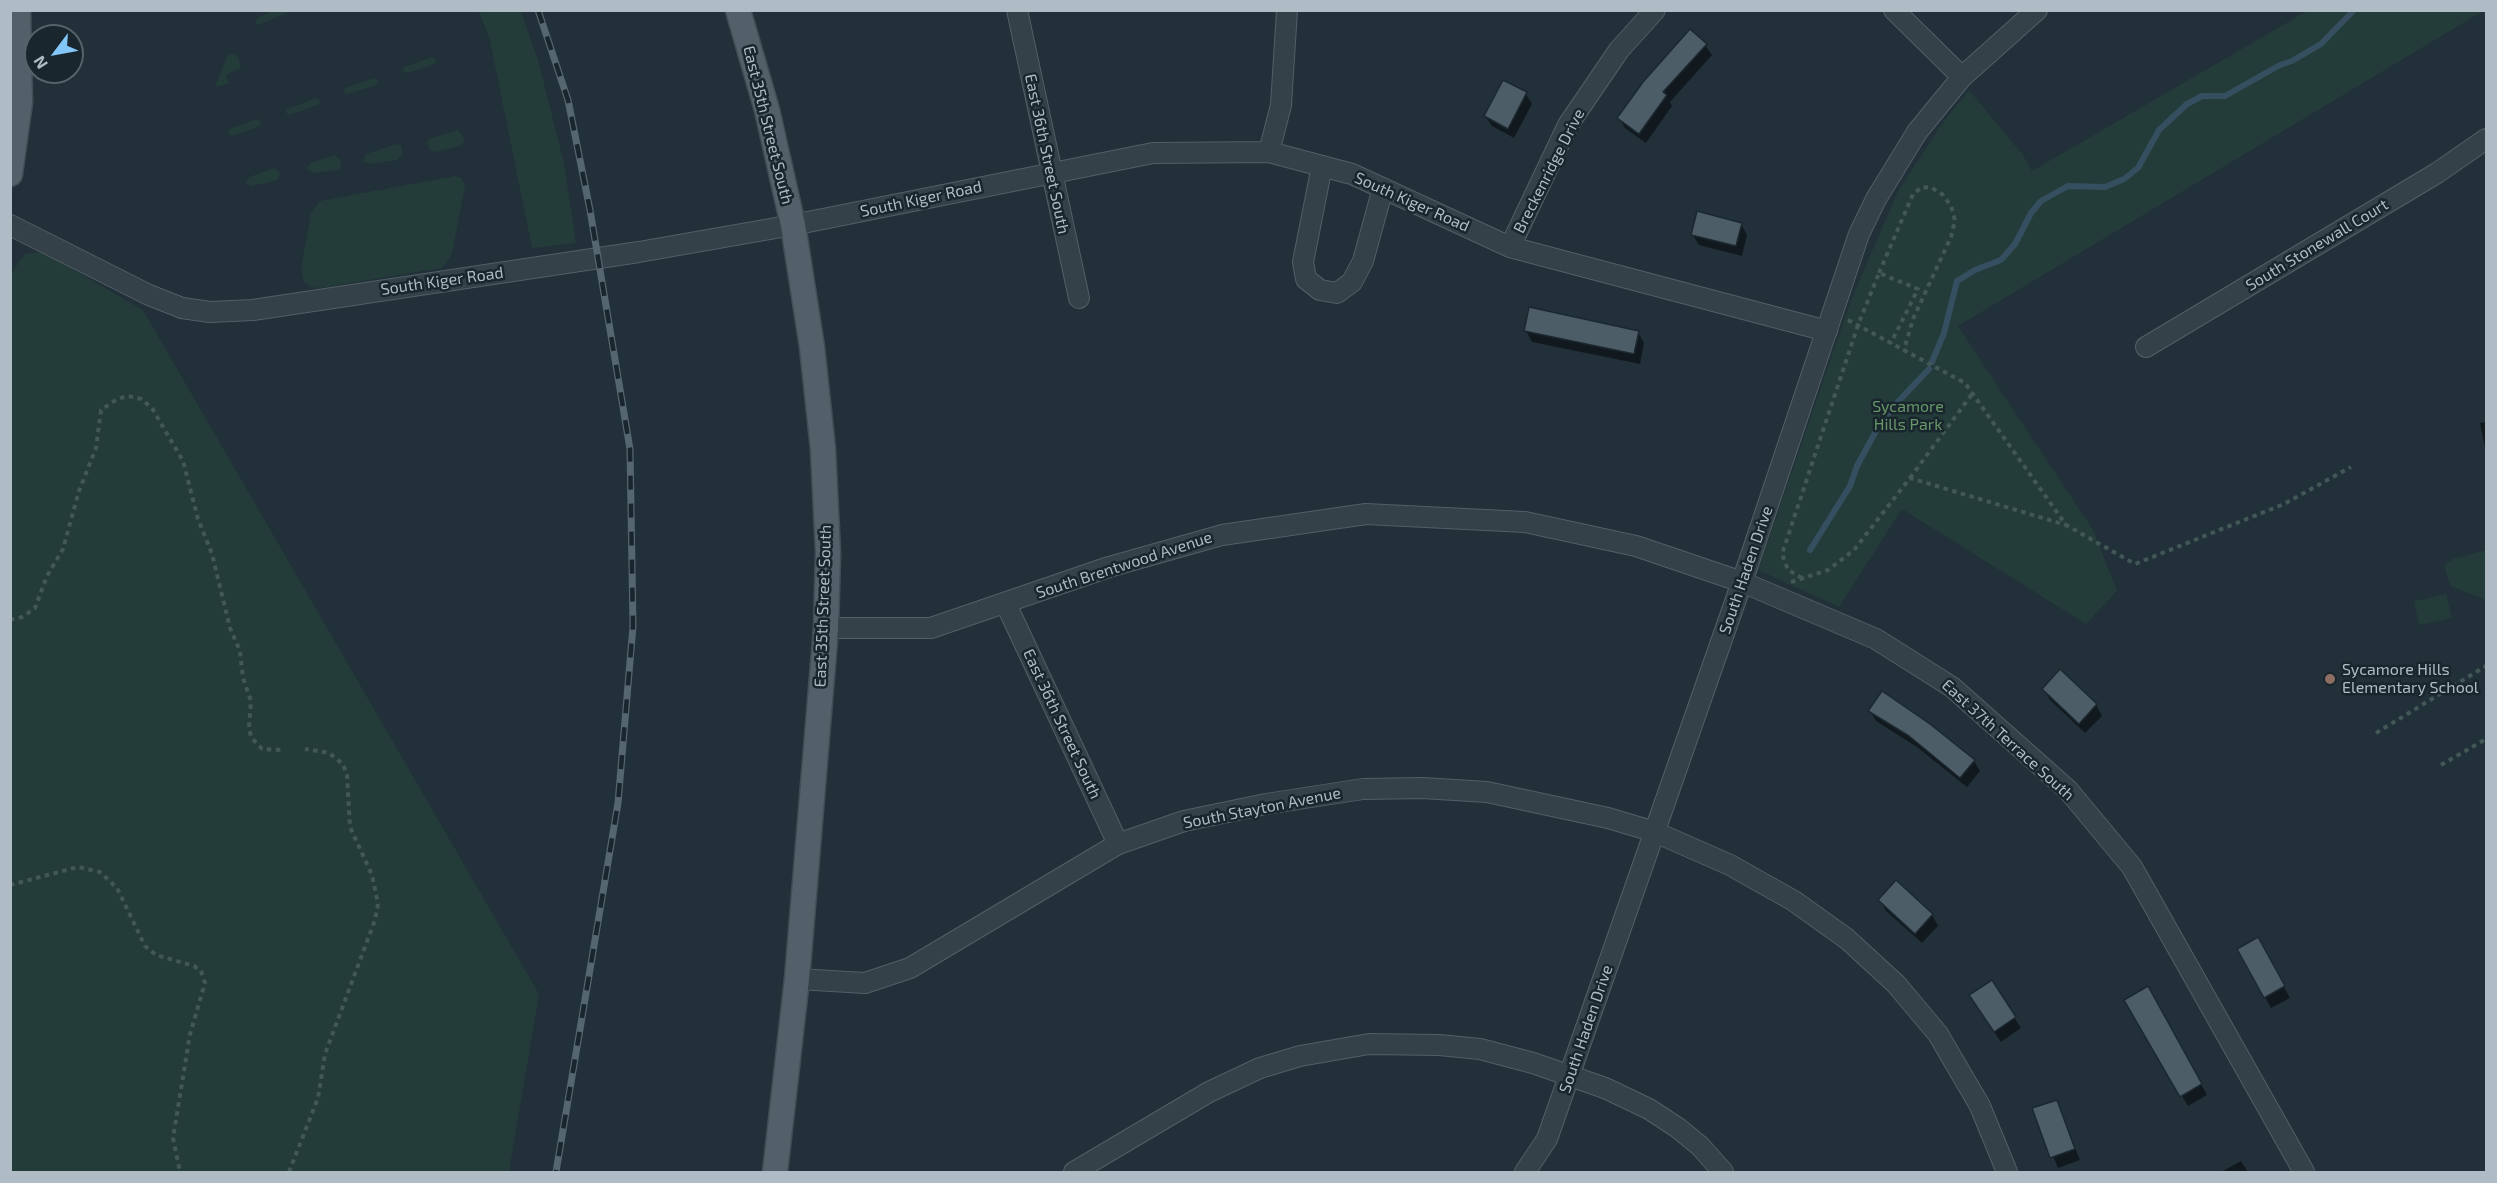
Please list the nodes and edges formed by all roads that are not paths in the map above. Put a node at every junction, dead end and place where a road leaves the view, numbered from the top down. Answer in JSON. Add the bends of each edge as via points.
{"nodes":[{"id":1,"x":18,"y":10,"type":"edge"},
{"id":2,"x":738,"y":10,"type":"edge"},
{"id":3,"x":1017,"y":10,"type":"edge"},
{"id":4,"x":1287,"y":10,"type":"edge"},
{"id":5,"x":1655,"y":10,"type":"edge"},
{"id":6,"x":1894,"y":10,"type":"edge"},
{"id":7,"x":2037,"y":10,"type":"edge"},
{"id":8,"x":1962,"y":77,"type":"junction"},
{"id":9,"x":2487,"y":139,"type":"edge"},
{"id":10,"x":1269,"y":152,"type":"junction"},
{"id":11,"x":1322,"y":166,"type":"junction"},
{"id":12,"x":1050,"y":172,"type":"junction"},
{"id":13,"x":10,"y":174,"type":"edge"},
{"id":14,"x":1383,"y":188,"type":"junction"},
{"id":15,"x":10,"y":225,"type":"edge"},
{"id":16,"x":792,"y":225,"type":"junction"},
{"id":17,"x":1510,"y":247,"type":"junction"},
{"id":18,"x":1079,"y":298,"type":"dead end"},
{"id":19,"x":1827,"y":331,"type":"junction"},
{"id":20,"x":2146,"y":347,"type":"dead end"},
{"id":21,"x":1742,"y":582,"type":"junction"},
{"id":22,"x":1006,"y":604,"type":"junction"},
{"id":23,"x":826,"y":628,"type":"junction"},
{"id":24,"x":1654,"y":832,"type":"junction"},
{"id":25,"x":1118,"y":844,"type":"junction"},
{"id":26,"x":797,"y":979,"type":"junction"},
{"id":27,"x":1569,"y":1077,"type":"junction"},
{"id":28,"x":775,"y":1173,"type":"edge"},
{"id":29,"x":1074,"y":1173,"type":"edge"},
{"id":30,"x":1525,"y":1173,"type":"edge"},
{"id":31,"x":1723,"y":1173,"type":"edge"},
{"id":32,"x":2007,"y":1173,"type":"edge"},
{"id":33,"x":2304,"y":1173,"type":"edge"}],
"edges":[{"from":1,"to":13,"type":"main road","via":[[20,102]]},
{"from":2,"to":16,"type":"main road","name":"East 35th Street South","via":[[767,110]]},
{"from":3,"to":12,"type":"street","name":"East 36th Street South"},
{"from":4,"to":10,"type":"street","via":[[1281,105]]},
{"from":5,"to":17,"type":"street","name":"Breckenridge Drive","via":[[1619,50],[1568,126]]},
{"from":6,"to":8,"type":"street"},
{"from":7,"to":8,"type":"street","name":"South Haden Drive"},
{"from":8,"to":19,"type":"street","name":"South Haden Drive","via":[[1917,132],[1876,199],[1859,234]]},
{"from":9,"to":20,"type":"street","name":"South Stonewall Court"},
{"from":10,"to":11,"type":"street","name":"South Kiger Road"},
{"from":10,"to":12,"type":"street","name":"South Kiger Road","via":[[1153,153]]},
{"from":11,"to":14,"type":"street","name":"South Kiger Road"},
{"from":11,"to":14,"type":"street","via":[[1303,262],[1306,279],[1320,290],[1337,293],[1352,282],[1363,261]]},
{"from":12,"to":16,"type":"street","name":"South Kiger Road"},
{"from":12,"to":18,"type":"street","name":"East 36th Street South"},
{"from":14,"to":17,"type":"street","name":"South Kiger Road"},
{"from":15,"to":16,"type":"street","name":"South Kiger Road","via":[[149,295],[182,308],[210,312],[253,310]]},
{"from":16,"to":23,"type":"main road","name":"East 35th Street South","via":[[812,347],[823,449],[828,552]]},
{"from":17,"to":19,"type":"street","name":"South Kiger Road"},
{"from":19,"to":21,"type":"street","name":"South Haden Drive"},
{"from":21,"to":22,"type":"street","name":"South Brentwood Avenue","via":[[1636,546],[1525,522],[1366,514],[1222,535],[1109,567]]},
{"from":21,"to":24,"type":"street","name":"South Haden Drive"},
{"from":21,"to":33,"type":"street","name":"East 37th Terrace South","via":[[1876,639],[1952,687],[2068,790],[2132,867]]},
{"from":22,"to":23,"type":"street","name":"South Brentwood Avenue","via":[[931,628]]},
{"from":22,"to":25,"type":"street","name":"East 36th Street South"},
{"from":23,"to":26,"type":"main road","name":"East 35th Street South"},
{"from":24,"to":25,"type":"street","name":"South Stayton Avenue","via":[[1487,792],[1375,789],[1266,804],[1184,821]]},
{"from":24,"to":27,"type":"street","name":"South Haden Drive"},
{"from":24,"to":32,"type":"street","name":"South Stayton Avenue","via":[[1730,864],[1794,901],[1847,939],[1896,984],[1944,1044],[1980,1106]]},
{"from":25,"to":26,"type":"street","name":"South Stayton Avenue","via":[[910,968],[865,983]]},
{"from":26,"to":28,"type":"main road","name":"East 35th Street South"},
{"from":27,"to":29,"type":"street","via":[[1480,1049],[1439,1045],[1369,1044],[1300,1056],[1260,1068],[1209,1092]]},
{"from":27,"to":30,"type":"street","name":"South Haden Drive","via":[[1547,1139]]},
{"from":27,"to":31,"type":"street","via":[[1605,1088],[1649,1109],[1700,1146]]}]}
